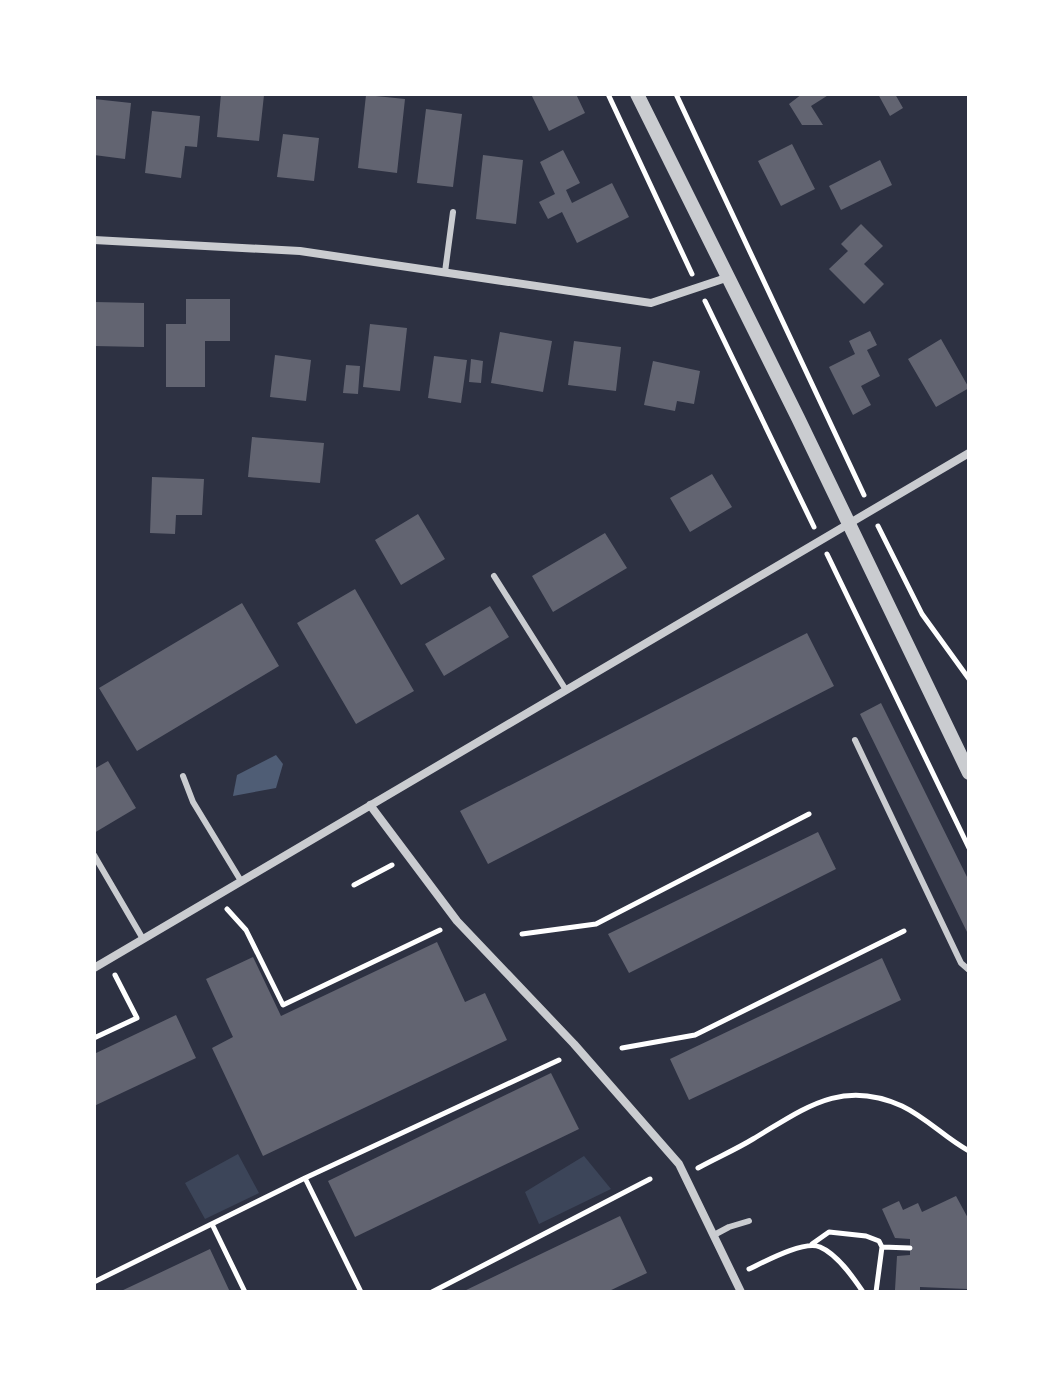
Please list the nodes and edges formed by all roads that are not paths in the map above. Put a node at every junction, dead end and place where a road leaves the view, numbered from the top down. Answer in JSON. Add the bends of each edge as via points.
{"nodes":[{"id":1,"x":637,"y":94,"type":"edge"},
{"id":2,"x":453,"y":212,"type":"dead end"},
{"id":3,"x":94,"y":240,"type":"edge"},
{"id":4,"x":445,"y":272,"type":"junction"},
{"id":5,"x":726,"y":278,"type":"junction"},
{"id":6,"x":969,"y":453,"type":"edge"},
{"id":7,"x":848,"y":524,"type":"junction"},
{"id":8,"x":494,"y":576,"type":"dead end"},
{"id":9,"x":566,"y":690,"type":"junction"},
{"id":10,"x":855,"y":740,"type":"dead end"},
{"id":11,"x":969,"y":773,"type":"edge"},
{"id":12,"x":183,"y":776,"type":"dead end"},
{"id":13,"x":370,"y":805,"type":"junction"},
{"id":14,"x":94,"y":855,"type":"edge"},
{"id":15,"x":241,"y":881,"type":"junction"},
{"id":16,"x":143,"y":939,"type":"junction"},
{"id":17,"x":94,"y":968,"type":"edge"},
{"id":18,"x":969,"y":970,"type":"edge"},
{"id":19,"x":749,"y":1221,"type":"dead end"},
{"id":20,"x":714,"y":1235,"type":"junction"},
{"id":21,"x":741,"y":1292,"type":"edge"}],
"edges":[{"from":1,"to":5,"type":"street"},
{"from":2,"to":4,"type":"lane"},
{"from":3,"to":4,"type":"street","via":[[300,251]]},
{"from":4,"to":5,"type":"street","via":[[651,303]]},
{"from":5,"to":7,"type":"street"},
{"from":6,"to":7,"type":"street"},
{"from":7,"to":9,"type":"street"},
{"from":7,"to":11,"type":"street"},
{"from":8,"to":9,"type":"lane"},
{"from":9,"to":13,"type":"street"},
{"from":10,"to":18,"type":"lane","via":[[961,963]]},
{"from":12,"to":15,"type":"lane"},
{"from":13,"to":15,"type":"street"},
{"from":13,"to":20,"type":"street","via":[[457,921],[679,1164]]},
{"from":14,"to":16,"type":"lane"},
{"from":15,"to":16,"type":"street"},
{"from":16,"to":17,"type":"street"},
{"from":19,"to":20,"type":"lane"},
{"from":20,"to":21,"type":"street"}]}
